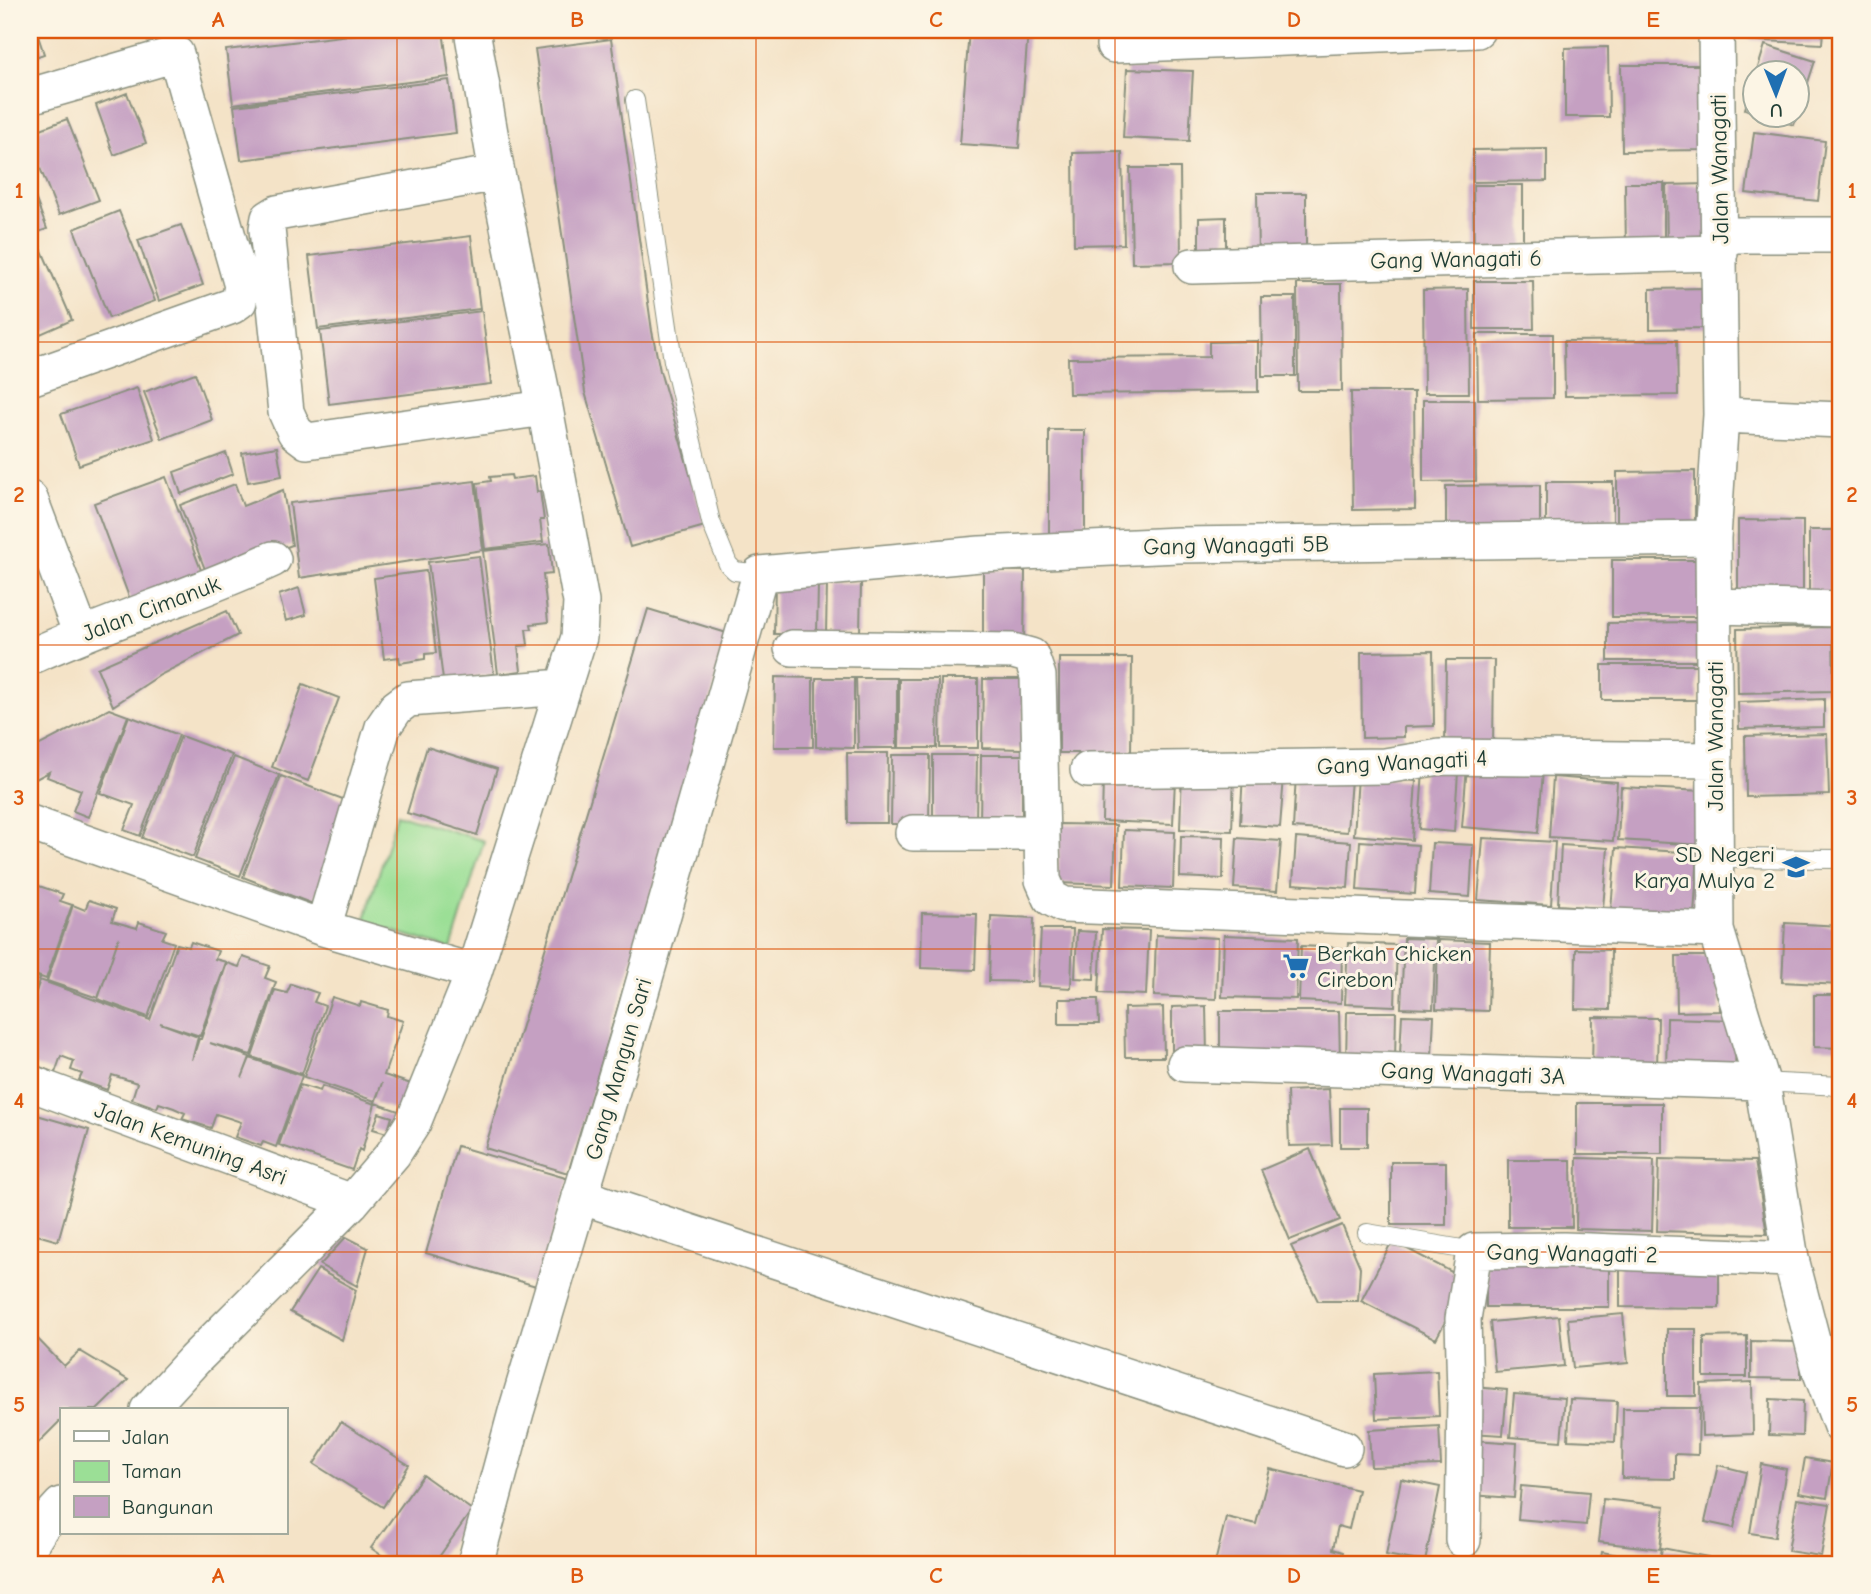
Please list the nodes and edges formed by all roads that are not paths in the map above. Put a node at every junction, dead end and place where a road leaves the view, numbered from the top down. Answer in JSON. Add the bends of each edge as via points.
{"nodes":[{"id":1,"x":472,"y":30,"type":"edge"},
{"id":2,"x":1477,"y":30,"type":"edge"},
{"id":3,"x":1716,"y":30,"type":"edge"},
{"id":4,"x":1114,"y":45,"type":"dead end"},
{"id":5,"x":30,"y":96,"type":"edge"},
{"id":6,"x":635,"y":100,"type":"dead end"},
{"id":7,"x":497,"y":173,"type":"junction"},
{"id":8,"x":1841,"y":235,"type":"edge"},
{"id":9,"x":1720,"y":244,"type":"junction"},
{"id":10,"x":1192,"y":266,"type":"dead end"},
{"id":11,"x":30,"y":378,"type":"edge"},
{"id":12,"x":545,"y":408,"type":"junction"},
{"id":13,"x":1721,"y":415,"type":"junction"},
{"id":14,"x":1841,"y":420,"type":"edge"},
{"id":15,"x":30,"y":499,"type":"edge"},
{"id":16,"x":1713,"y":538,"type":"junction"},
{"id":17,"x":272,"y":559,"type":"dead end"},
{"id":18,"x":760,"y":574,"type":"junction"},
{"id":19,"x":1714,"y":606,"type":"junction"},
{"id":20,"x":1841,"y":609,"type":"edge"},
{"id":21,"x":81,"y":634,"type":"junction"},
{"id":22,"x":792,"y":648,"type":"dead end"},
{"id":23,"x":30,"y":657,"type":"edge"},
{"id":24,"x":563,"y":687,"type":"junction"},
{"id":25,"x":1716,"y":760,"type":"junction"},
{"id":26,"x":1088,"y":770,"type":"dead end"},
{"id":27,"x":30,"y":823,"type":"edge"},
{"id":28,"x":1042,"y":833,"type":"junction"},
{"id":29,"x":913,"y":834,"type":"dead end"},
{"id":30,"x":1716,"y":858,"type":"junction"},
{"id":31,"x":1841,"y":859,"type":"edge"},
{"id":32,"x":323,"y":928,"type":"junction"},
{"id":33,"x":1716,"y":930,"type":"junction"},
{"id":34,"x":474,"y":972,"type":"junction"},
{"id":35,"x":1185,"y":1064,"type":"dead end"},
{"id":36,"x":1762,"y":1082,"type":"junction"},
{"id":37,"x":30,"y":1083,"type":"edge"},
{"id":38,"x":1841,"y":1086,"type":"edge"},
{"id":39,"x":580,"y":1196,"type":"junction"},
{"id":40,"x":352,"y":1202,"type":"junction"},
{"id":41,"x":1367,"y":1233,"type":"dead end"},
{"id":42,"x":1474,"y":1251,"type":"junction"},
{"id":43,"x":1791,"y":1259,"type":"junction"},
{"id":44,"x":150,"y":1408,"type":"edge"},
{"id":45,"x":1841,"y":1426,"type":"edge"},
{"id":46,"x":1344,"y":1448,"type":"dead end"},
{"id":47,"x":60,"y":1506,"type":"edge"},
{"id":48,"x":1463,"y":1540,"type":"dead end"},
{"id":49,"x":30,"y":1545,"type":"edge"},
{"id":50,"x":474,"y":1564,"type":"edge"}],
"edges":[{"from":1,"to":7,"type":"street"},
{"from":2,"to":4,"type":"street"},
{"from":3,"to":9,"type":"street","name":"Jalan Wanagati"},
{"from":5,"to":11,"type":"street","via":[[176,54],[242,286],[239,301],[232,306]]},
{"from":6,"to":18,"type":"lane","via":[[673,361],[711,522],[728,564],[735,571]]},
{"from":7,"to":12,"type":"street"},
{"from":7,"to":12,"type":"street","via":[[276,213],[269,218],[286,412],[295,432],[307,441]]},
{"from":8,"to":9,"type":"street","name":"Gang Wanagati 6"},
{"from":9,"to":10,"type":"street","name":"Gang Wanagati 6"},
{"from":9,"to":13,"type":"street","name":"Jalan Wanagati"},
{"from":12,"to":24,"type":"street","via":[[581,602],[579,637]]},
{"from":13,"to":14,"type":"street"},
{"from":13,"to":16,"type":"street","name":"Jalan Wanagati"},
{"from":15,"to":21,"type":"street"},
{"from":16,"to":18,"type":"street","name":"Gang Wanagati 5B","via":[[1178,545],[980,554]]},
{"from":16,"to":19,"type":"street","name":"Jalan Wanagati"},
{"from":17,"to":21,"type":"street","name":"Jalan Cimanuk","via":[[221,583]]},
{"from":18,"to":39,"type":"street","name":"Gang Mangun Sari"},
{"from":19,"to":20,"type":"street"},
{"from":19,"to":25,"type":"street","name":"Jalan Wanagati"},
{"from":21,"to":23,"type":"street","name":"Jalan Cimanuk"},
{"from":22,"to":28,"type":"street","via":[[1013,650],[1031,656],[1038,676]]},
{"from":24,"to":32,"type":"street","via":[[408,699],[396,708],[383,727]]},
{"from":24,"to":34,"type":"street"},
{"from":25,"to":26,"type":"street","name":"Gang Wanagati 4","via":[[1440,757],[1385,766]]},
{"from":25,"to":30,"type":"street","name":"Jalan Wanagati"},
{"from":27,"to":32,"type":"street"},
{"from":28,"to":29,"type":"street"},
{"from":28,"to":33,"type":"street","via":[[1043,880],[1051,898],[1064,905]]},
{"from":30,"to":31,"type":"lane"},
{"from":30,"to":33,"type":"street","name":"Jalan Wanagati"},
{"from":32,"to":34,"type":"street"},
{"from":33,"to":36,"type":"street","name":"Jalan Wanagati"},
{"from":34,"to":40,"type":"street","via":[[413,1123]]},
{"from":35,"to":36,"type":"street","name":"Gang Wanagati 3A"},
{"from":36,"to":38,"type":"lane"},
{"from":36,"to":43,"type":"street","name":"Jalan Wanagati"},
{"from":37,"to":40,"type":"street","name":"Jalan Kemuning Asri"},
{"from":39,"to":46,"type":"street"},
{"from":39,"to":50,"type":"street","name":"Gang Mangun Sari"},
{"from":40,"to":44,"type":"street"},
{"from":41,"to":42,"type":"lane"},
{"from":42,"to":43,"type":"street","name":"Gang Wanagati 2"},
{"from":42,"to":48,"type":"street","name":"Gang Wanagati 2","via":[[1463,1319]]},
{"from":43,"to":45,"type":"street","name":"Jalan Wanagati","via":[[1820,1370]]},
{"from":47,"to":49,"type":"street"}]}
